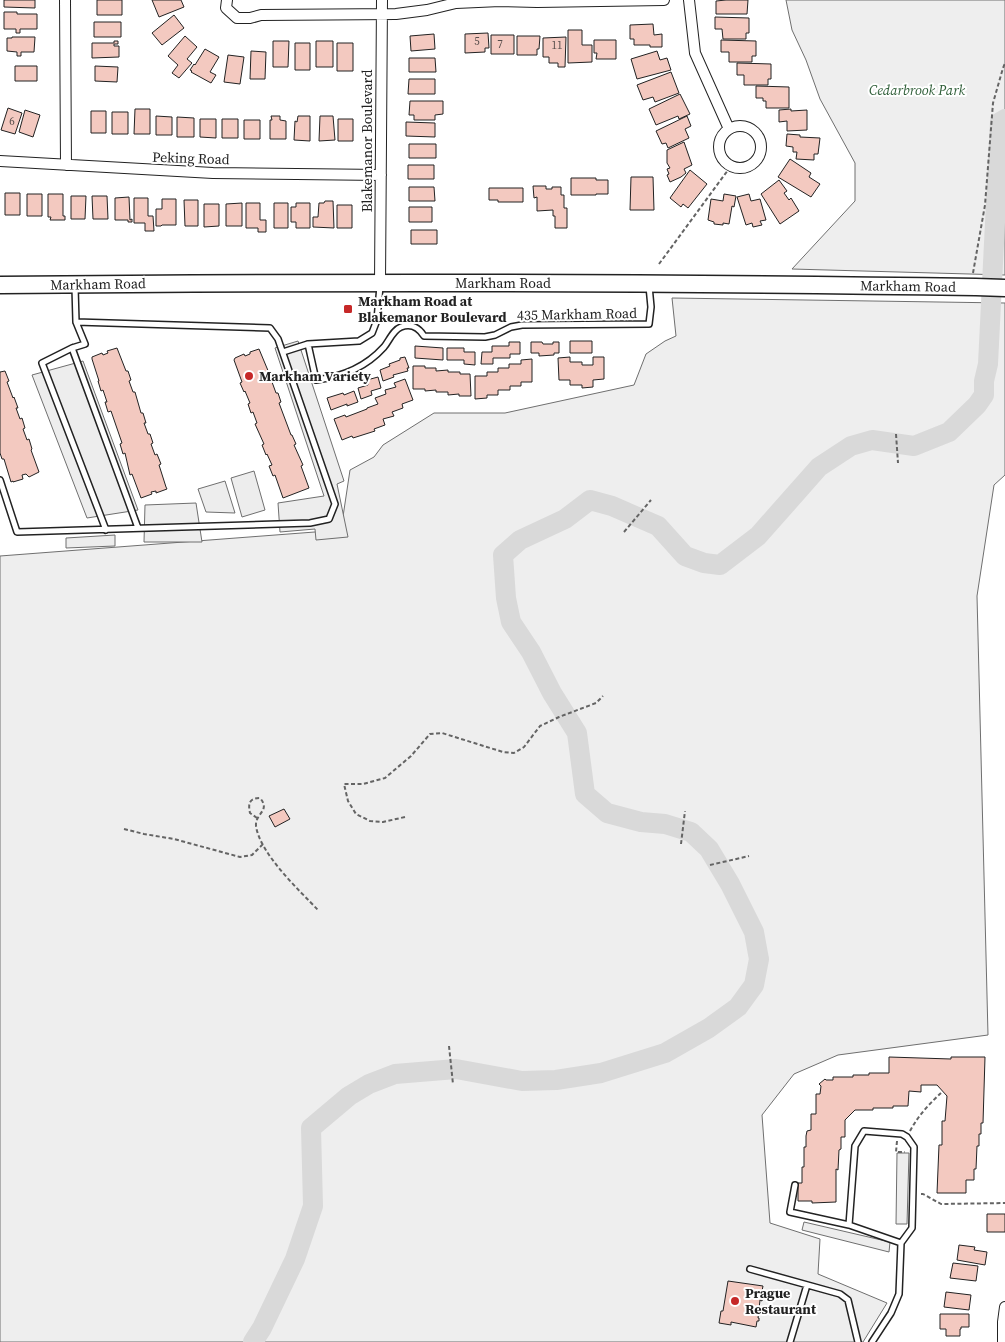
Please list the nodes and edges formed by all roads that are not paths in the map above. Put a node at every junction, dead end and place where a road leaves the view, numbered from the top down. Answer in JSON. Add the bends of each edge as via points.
{"nodes":[{"id":1,"x":66,"y":0,"type":"edge"},
{"id":2,"x":226,"y":0,"type":"edge"},
{"id":3,"x":382,"y":0,"type":"edge"},
{"id":4,"x":664,"y":0,"type":"edge"},
{"id":5,"x":689,"y":0,"type":"edge"},
{"id":6,"x":537,"y":1,"type":"edge"},
{"id":7,"x":382,"y":15,"type":"junction"},
{"id":8,"x":729,"y":128,"type":"junction"},
{"id":9,"x":0,"y":161,"type":"edge"},
{"id":10,"x":66,"y":165,"type":"junction"},
{"id":11,"x":381,"y":175,"type":"junction"},
{"id":12,"x":380,"y":283,"type":"junction"},
{"id":13,"x":649,"y":283,"type":"junction"},
{"id":14,"x":75,"y":284,"type":"junction"},
{"id":15,"x":0,"y":285,"type":"edge"},
{"id":16,"x":1005,"y":288,"type":"edge"},
{"id":17,"x":76,"y":322,"type":"junction"},
{"id":18,"x":308,"y":344,"type":"junction"},
{"id":19,"x":72,"y":348,"type":"junction"},
{"id":20,"x":283,"y":352,"type":"junction"},
{"id":21,"x":0,"y":480,"type":"edge"},
{"id":22,"x":138,"y":528,"type":"junction"},
{"id":23,"x":106,"y":530,"type":"junction"},
{"id":24,"x":795,"y":1185,"type":"dead end"},
{"id":25,"x":849,"y":1225,"type":"junction"},
{"id":26,"x":901,"y":1243,"type":"junction"},
{"id":27,"x":750,"y":1269,"type":"dead end"},
{"id":28,"x":807,"y":1285,"type":"junction"},
{"id":29,"x":1005,"y":1307,"type":"edge"},
{"id":30,"x":790,"y":1342,"type":"edge"},
{"id":31,"x":858,"y":1342,"type":"edge"},
{"id":32,"x":872,"y":1342,"type":"edge"},
{"id":33,"x":1003,"y":1342,"type":"edge"}],
"edges":[{"from":1,"to":10,"type":"street"},
{"from":2,"to":7,"type":"street","via":[[226,8],[237,18],[261,15]]},
{"from":3,"to":7,"type":"street","name":"Blakemanor Boulevard"},
{"from":4,"to":6,"type":"street"},
{"from":5,"to":8,"type":"street","via":[[695,53]]},
{"from":6,"to":7,"type":"street","via":[[456,3]]},
{"from":7,"to":11,"type":"street","name":"Blakemanor Boulevard"},
{"from":8,"to":8,"type":"street","via":[[720,138],[719,145],[725,163],[738,168],[752,165],[761,153],[760,138],[743,125]]},
{"from":9,"to":10,"type":"street","name":"Peking Road"},
{"from":10,"to":11,"type":"street","name":"Peking Road","via":[[213,173]]},
{"from":11,"to":12,"type":"street","name":"Blakemanor Boulevard"},
{"from":12,"to":13,"type":"main road","name":"Markham Road"},
{"from":12,"to":14,"type":"main road","name":"Markham Road"},
{"from":12,"to":18,"type":"lane","via":[[377,320],[372,333],[359,341]]},
{"from":13,"to":16,"type":"main road","name":"Markham Road","via":[[975,280]]},
{"from":13,"to":18,"type":"lane","name":"435 Markham Road","via":[[649,324],[522,325],[481,337],[424,336],[417,328],[404,326],[359,367],[338,376],[316,380]]},
{"from":14,"to":15,"type":"main road","name":"Markham Road"},
{"from":14,"to":17,"type":"lane"},
{"from":17,"to":19,"type":"lane","via":[[85,344]]},
{"from":17,"to":20,"type":"lane","via":[[270,328]]},
{"from":18,"to":20,"type":"lane"},
{"from":19,"to":22,"type":"lane"},
{"from":19,"to":23,"type":"lane","via":[[42,364]]},
{"from":20,"to":22,"type":"lane","via":[[335,504],[328,518],[310,523]]},
{"from":21,"to":23,"type":"lane","via":[[16,532]]},
{"from":22,"to":23,"type":"lane"},
{"from":24,"to":25,"type":"lane","via":[[790,1212]]},
{"from":25,"to":26,"type":"lane"},
{"from":25,"to":26,"type":"lane","via":[[855,1146],[864,1131],[902,1134],[914,1147],[912,1228]]},
{"from":26,"to":32,"type":"lane","via":[[900,1294]]},
{"from":27,"to":28,"type":"lane"},
{"from":28,"to":30,"type":"lane"},
{"from":28,"to":31,"type":"lane","via":[[840,1294],[848,1300]]},
{"from":29,"to":33,"type":"street"}]}
